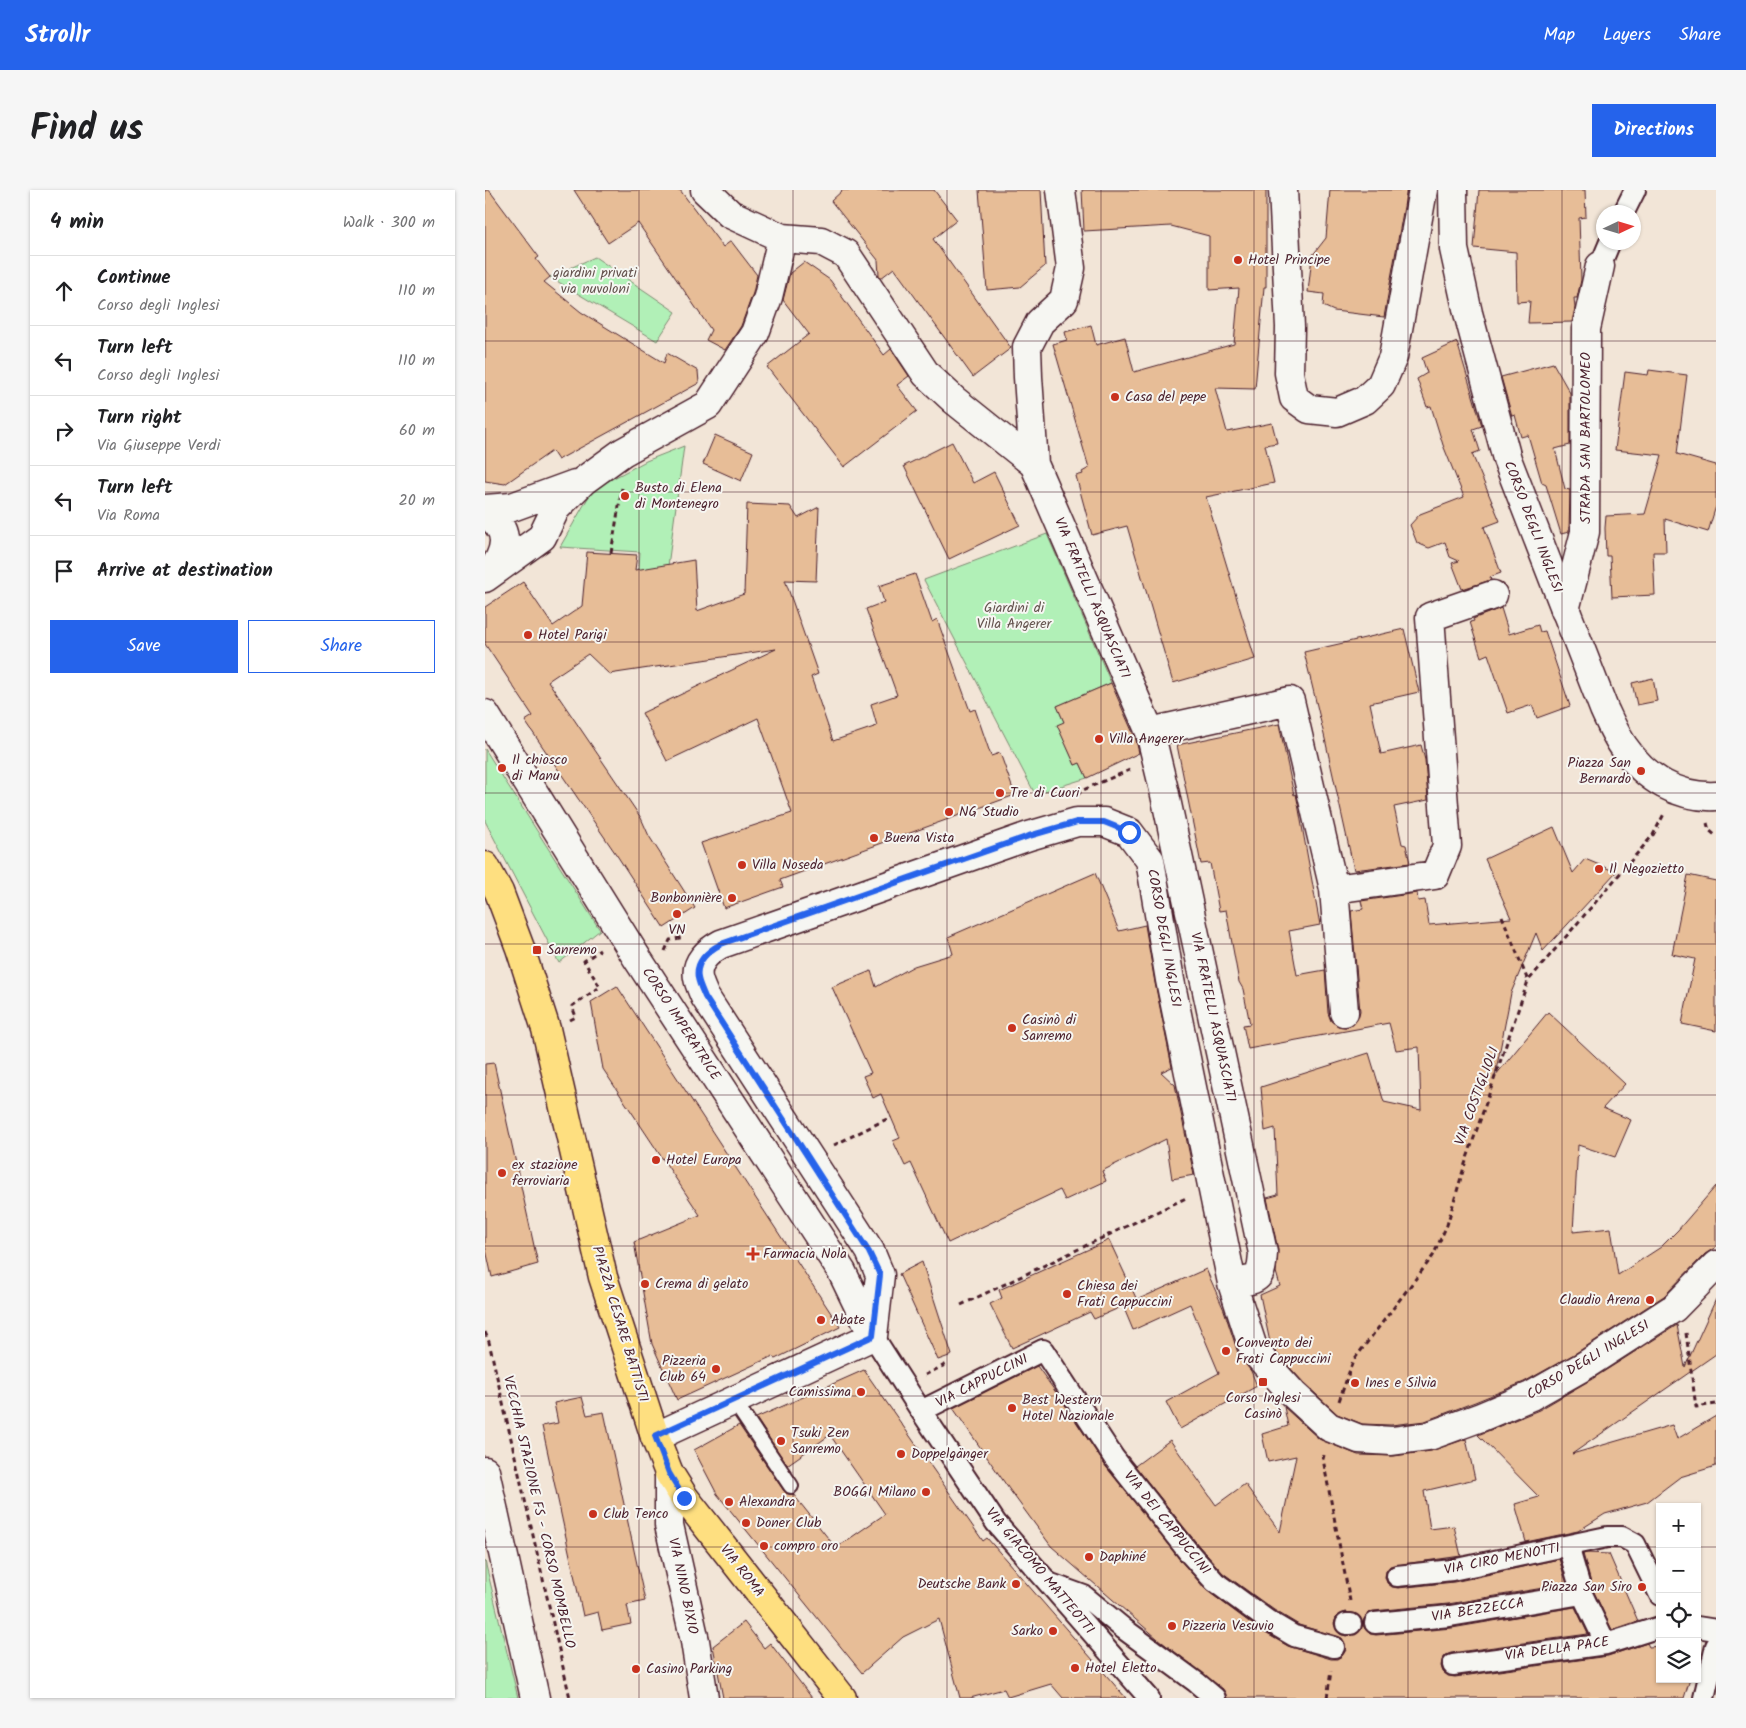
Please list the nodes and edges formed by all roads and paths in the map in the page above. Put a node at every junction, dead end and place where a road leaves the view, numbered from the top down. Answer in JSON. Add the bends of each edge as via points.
{"nodes":[{"id":1,"x":705,"y":190,"type":"edge"},
{"id":2,"x":1061,"y":190,"type":"edge"},
{"id":3,"x":1283,"y":190,"type":"edge"},
{"id":4,"x":1423,"y":190,"type":"edge"},
{"id":5,"x":1453,"y":190,"type":"edge"},
{"id":6,"x":1635,"y":190,"type":"edge"},
{"id":7,"x":1627,"y":205,"type":"edge"},
{"id":8,"x":782,"y":238,"type":"junction"},
{"id":9,"x":1605,"y":254,"type":"edge"},
{"id":10,"x":615,"y":458,"type":"junction"},
{"id":11,"x":1034,"y":464,"type":"junction"},
{"id":12,"x":583,"y":481,"type":"junction"},
{"id":13,"x":485,"y":509,"type":"edge"},
{"id":14,"x":485,"y":514,"type":"edge"},
{"id":15,"x":611,"y":554,"type":"dead end"},
{"id":16,"x":486,"y":577,"type":"edge"},
{"id":17,"x":1493,"y":595,"type":"dead end"},
{"id":18,"x":1565,"y":610,"type":"junction"},
{"id":19,"x":485,"y":714,"type":"edge"},
{"id":20,"x":1150,"y":732,"type":"junction"},
{"id":21,"x":1676,"y":791,"type":"junction"},
{"id":22,"x":1716,"y":796,"type":"edge"},
{"id":23,"x":485,"y":866,"type":"edge"},
{"id":24,"x":1333,"y":889,"type":"junction"},
{"id":25,"x":1502,"y":916,"type":"dead end"},
{"id":26,"x":603,"y":947,"type":"dead end"},
{"id":27,"x":1528,"y":981,"type":"junction"},
{"id":28,"x":587,"y":995,"type":"dead end"},
{"id":29,"x":1344,"y":1012,"type":"dead end"},
{"id":30,"x":891,"y":1117,"type":"dead end"},
{"id":31,"x":845,"y":1139,"type":"dead end"},
{"id":32,"x":1188,"y":1197,"type":"dead end"},
{"id":33,"x":1716,"y":1265,"type":"edge"},
{"id":34,"x":1232,"y":1283,"type":"junction"},
{"id":35,"x":1681,"y":1300,"type":"junction"},
{"id":36,"x":961,"y":1305,"type":"dead end"},
{"id":37,"x":485,"y":1332,"type":"edge"},
{"id":38,"x":873,"y":1336,"type":"junction"},
{"id":39,"x":1043,"y":1350,"type":"joint"},
{"id":40,"x":734,"y":1401,"type":"junction"},
{"id":41,"x":1716,"y":1404,"type":"edge"},
{"id":42,"x":921,"y":1412,"type":"junction"},
{"id":43,"x":1329,"y":1426,"type":"junction"},
{"id":44,"x":655,"y":1436,"type":"junction"},
{"id":45,"x":485,"y":1471,"type":"edge"},
{"id":46,"x":669,"y":1473,"type":"junction"},
{"id":47,"x":791,"y":1486,"type":"dead end"},
{"id":48,"x":1568,"y":1546,"type":"junction"},
{"id":49,"x":1397,"y":1576,"type":"dead end"},
{"id":50,"x":1049,"y":1584,"type":"junction"},
{"id":51,"x":1659,"y":1593,"type":"edge"},
{"id":52,"x":1582,"y":1594,"type":"junction"},
{"id":53,"x":1375,"y":1623,"type":"dead end"},
{"id":54,"x":1348,"y":1624,"type":"dead end"},
{"id":55,"x":1656,"y":1628,"type":"edge"},
{"id":56,"x":1701,"y":1628,"type":"edge"},
{"id":57,"x":1716,"y":1630,"type":"edge"},
{"id":58,"x":1607,"y":1644,"type":"junction"},
{"id":59,"x":1716,"y":1646,"type":"edge"},
{"id":60,"x":1334,"y":1647,"type":"dead end"},
{"id":61,"x":1453,"y":1665,"type":"dead end"},
{"id":62,"x":535,"y":1698,"type":"edge"},
{"id":63,"x":570,"y":1698,"type":"edge"},
{"id":64,"x":704,"y":1698,"type":"edge"},
{"id":65,"x":842,"y":1698,"type":"edge"},
{"id":66,"x":1149,"y":1698,"type":"edge"},
{"id":67,"x":1215,"y":1698,"type":"edge"},
{"id":68,"x":1704,"y":1698,"type":"edge"}],
"edges":[{"from":1,"to":8,"type":"street","via":[[730,214]]},
{"from":2,"to":11,"type":"street","name":"VIA FRATELLI ASQUASCIATI","via":[[1071,268],[1064,300],[1040,322],[1027,346]]},
{"from":3,"to":4,"type":"street","via":[[1290,327],[1289,373],[1294,398],[1309,409],[1337,412],[1365,400],[1381,385],[1393,357]]},
{"from":5,"to":18,"type":"street","name":"CORSO DEGLI INGLESI","via":[[1454,249],[1467,314],[1507,460]]},
{"from":6,"to":7,"type":"street"},
{"from":8,"to":10,"type":"street","via":[[755,333],[708,405]]},
{"from":8,"to":11,"type":"street","name":"VIA FRATELLI ASQUASCIATI","via":[[821,241],[846,254],[926,374],[953,400]]},
{"from":9,"to":18,"type":"street","name":"STRADA SAN BARTOLOMEO","via":[[1586,329],[1585,532]]},
{"from":10,"to":12,"type":"street"},
{"from":10,"to":15,"type":"path","via":[[625,472]]},
{"from":11,"to":20,"type":"street","name":"VIA FRATELLI ASQUASCIATI"},
{"from":12,"to":13,"type":"street","via":[[512,507]]},
{"from":12,"to":16,"type":"street","via":[[556,508],[542,537]]},
{"from":14,"to":16,"type":"street","via":[[496,521],[503,533],[504,547],[499,562]]},
{"from":17,"to":24,"type":"street","via":[[1430,617],[1447,846],[1435,875]]},
{"from":18,"to":21,"type":"street","name":"CORSO DEGLI INGLESI","via":[[1603,709],[1624,748],[1648,774]]},
{"from":19,"to":38,"type":"street","name":"CORSO IMPERATRICE","via":[[637,958],[841,1272]]},
{"from":20,"to":24,"type":"street","via":[[1290,701]]},
{"from":20,"to":34,"type":"street","name":"VIA FRATELLI ASQUASCIATI","via":[[1263,1253],[1262,1270],[1253,1280]]},
{"from":21,"to":22,"type":"street","name":"CORSO DEGLI INGLESI","via":[[1700,797]]},
{"from":21,"to":27,"type":"path","name":"VIA COSTIGLIOLI","via":[[1653,835]]},
{"from":23,"to":44,"type":"main road","name":"PIAZZA CESARE BATTISTI","via":[[513,929],[546,1029],[603,1277]]},
{"from":24,"to":29,"type":"street"},
{"from":25,"to":27,"type":"path"},
{"from":26,"to":28,"type":"path","via":[[584,961],[600,987]]},
{"from":27,"to":43,"type":"path","name":"VIA COSTIGLIOLI","via":[[1447,1225],[1433,1256],[1353,1361]]},
{"from":30,"to":31,"type":"path"},
{"from":32,"to":36,"type":"path"},
{"from":33,"to":35,"type":"street","name":"CORSO DEGLI INGLESI"},
{"from":34,"to":38,"type":"street","name":"CORSO DEGLI INGLESI","via":[[1170,980],[1150,860],[1129,832],[1104,822],[1077,822],[721,944],[708,951],[700,963],[697,978],[705,997],[869,1252],[880,1275]]},
{"from":34,"to":43,"type":"street","name":"CORSO DEGLI INGLESI","via":[[1254,1352],[1293,1394]]},
{"from":35,"to":41,"type":"path","via":[[1697,1407]]},
{"from":35,"to":43,"type":"street","name":"CORSO DEGLI INGLESI","via":[[1674,1308],[1584,1366],[1531,1396],[1429,1436],[1392,1441],[1359,1439]]},
{"from":37,"to":63,"type":"path","name":"VECCHIA STAZIONE FS - CORSO MOMBELLO"},
{"from":38,"to":40,"type":"street"},
{"from":38,"to":42,"type":"street","name":"VIA GIACOMO MATTEOTTI"},
{"from":39,"to":42,"type":"street","name":"VIA CAPPUCCINI"},
{"from":39,"to":60,"type":"street","name":"VIA DEI CAPPUCCINI","via":[[1114,1458],[1215,1582],[1294,1636]]},
{"from":40,"to":44,"type":"street"},
{"from":40,"to":47,"type":"lane"},
{"from":42,"to":50,"type":"street","name":"VIA GIACOMO MATTEOTTI","via":[[996,1523]]},
{"from":43,"to":54,"type":"path","name":"VIA COSTIGLIOLI","via":[[1323,1459],[1351,1604]]},
{"from":44,"to":46,"type":"main road","name":"VIA ROMA"},
{"from":45,"to":62,"type":"street"},
{"from":46,"to":64,"type":"street","name":"VIA NINO BIXIO","via":[[669,1525]]},
{"from":46,"to":65,"type":"main road","name":"VIA ROMA","via":[[684,1498]]},
{"from":48,"to":49,"type":"street","name":"VIA CIRO MENOTTI","via":[[1453,1570]]},
{"from":48,"to":51,"type":"street","name":"VIA CIRO MENOTTI","via":[[1622,1537],[1635,1544]]},
{"from":48,"to":52,"type":"street"},
{"from":50,"to":66,"type":"street","name":"VIA GIACOMO MATTEOTTI"},
{"from":50,"to":67,"type":"street","via":[[1084,1596]]},
{"from":52,"to":53,"type":"street","name":"VIA BEZZECCA","via":[[1450,1616]]},
{"from":52,"to":58,"type":"street"},
{"from":55,"to":58,"type":"street","name":"VIA DELLA PACE"},
{"from":56,"to":57,"type":"street"},
{"from":58,"to":61,"type":"street","name":"VIA DELLA PACE"},
{"from":59,"to":68,"type":"street"}]}
